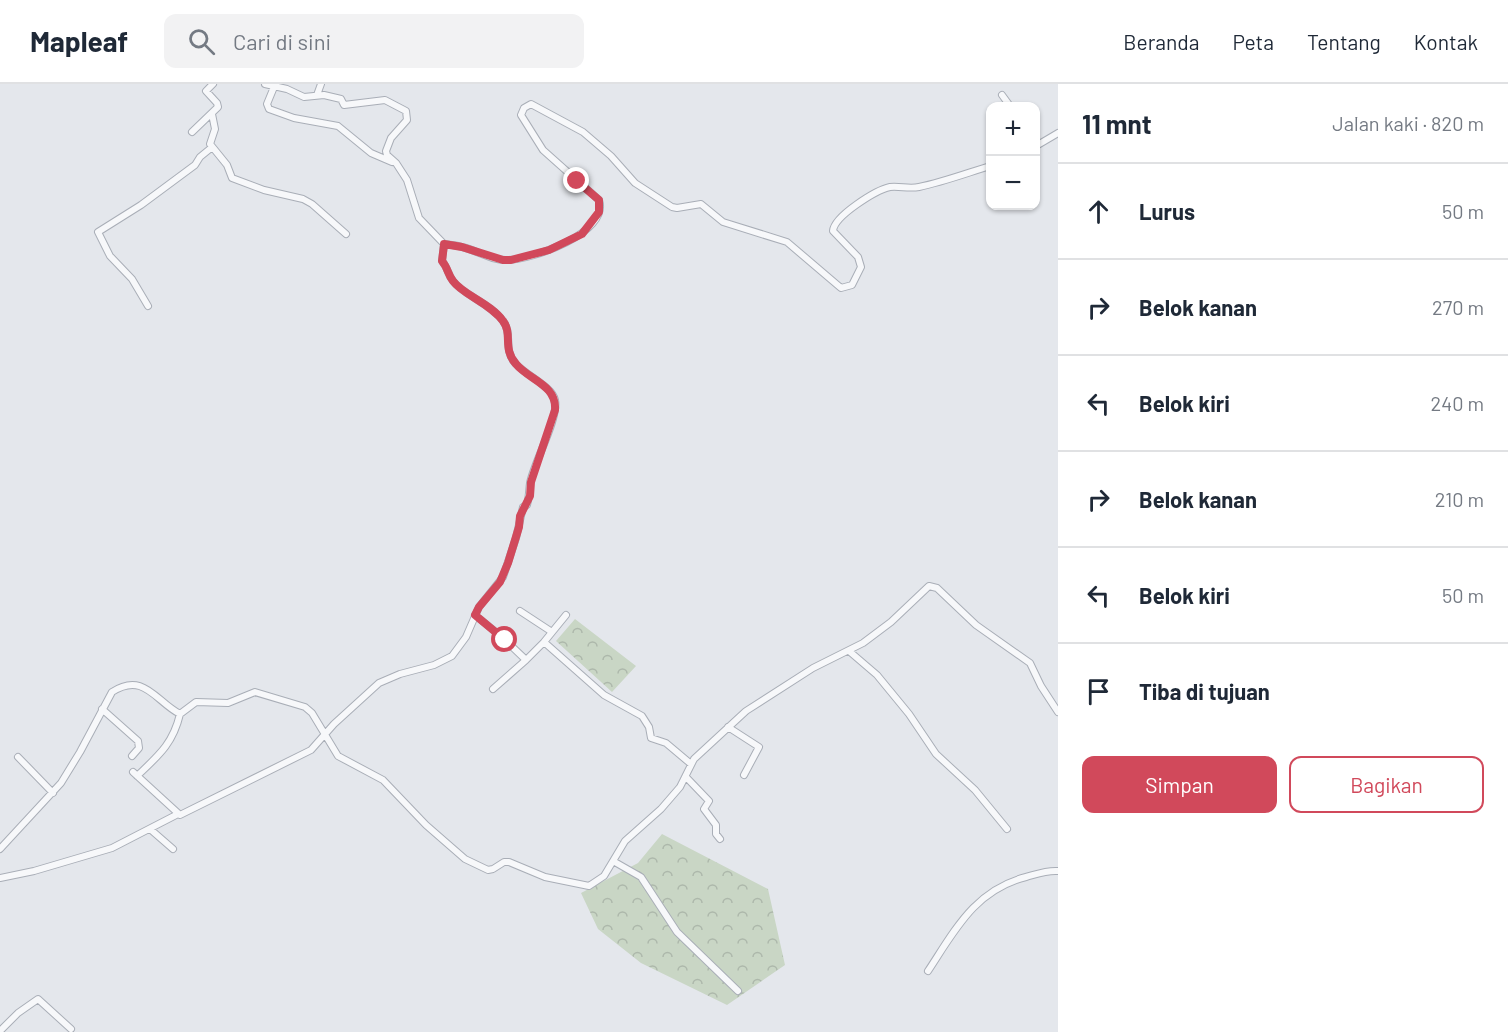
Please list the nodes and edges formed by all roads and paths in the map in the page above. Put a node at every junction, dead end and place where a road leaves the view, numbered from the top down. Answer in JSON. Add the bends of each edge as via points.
{"nodes":[{"id":1,"x":213,"y":84,"type":"edge"},
{"id":2,"x":266,"y":84,"type":"edge"},
{"id":3,"x":321,"y":84,"type":"edge"},
{"id":4,"x":274,"y":87,"type":"junction"},
{"id":5,"x":317,"y":95,"type":"junction"},
{"id":6,"x":1002,"y":95,"type":"dead end"},
{"id":7,"x":1007,"y":102,"type":"edge"},
{"id":8,"x":212,"y":114,"type":"junction"},
{"id":9,"x":192,"y":132,"type":"dead end"},
{"id":10,"x":1058,"y":133,"type":"edge"},
{"id":11,"x":1040,"y":142,"type":"edge"},
{"id":12,"x":212,"y":148,"type":"junction"},
{"id":13,"x":396,"y":163,"type":"junction"},
{"id":14,"x":986,"y":167,"type":"edge"},
{"id":15,"x":346,"y":234,"type":"dead end"},
{"id":16,"x":444,"y":244,"type":"junction"},
{"id":17,"x":148,"y":306,"type":"dead end"},
{"id":18,"x":520,"y":610,"type":"dead end"},
{"id":19,"x":475,"y":615,"type":"junction"},
{"id":20,"x":566,"y":615,"type":"dead end"},
{"id":21,"x":552,"y":632,"type":"junction"},
{"id":22,"x":544,"y":642,"type":"junction"},
{"id":23,"x":849,"y":651,"type":"junction"},
{"id":24,"x":526,"y":660,"type":"junction"},
{"id":25,"x":493,"y":689,"type":"dead end"},
{"id":26,"x":102,"y":709,"type":"junction"},
{"id":27,"x":1058,"y":712,"type":"edge"},
{"id":28,"x":180,"y":714,"type":"junction"},
{"id":29,"x":728,"y":727,"type":"junction"},
{"id":30,"x":325,"y":735,"type":"junction"},
{"id":31,"x":132,"y":756,"type":"dead end"},
{"id":32,"x":18,"y":757,"type":"dead end"},
{"id":33,"x":691,"y":764,"type":"junction"},
{"id":34,"x":744,"y":775,"type":"dead end"},
{"id":35,"x":686,"y":777,"type":"junction"},
{"id":36,"x":53,"y":793,"type":"junction"},
{"id":37,"x":178,"y":814,"type":"junction"},
{"id":38,"x":150,"y":829,"type":"junction"},
{"id":39,"x":1007,"y":830,"type":"dead end"},
{"id":40,"x":720,"y":839,"type":"dead end"},
{"id":41,"x":0,"y":849,"type":"edge"},
{"id":42,"x":173,"y":849,"type":"dead end"},
{"id":43,"x":613,"y":861,"type":"junction"},
{"id":44,"x":1058,"y":871,"type":"edge"},
{"id":45,"x":0,"y":878,"type":"edge"},
{"id":46,"x":928,"y":971,"type":"dead end"},
{"id":47,"x":738,"y":991,"type":"dead end"},
{"id":48,"x":71,"y":1029,"type":"dead end"},
{"id":49,"x":0,"y":1031,"type":"edge"}],
"edges":[{"from":1,"to":8,"type":"street","via":[[206,91],[218,107]]},
{"from":2,"to":4,"type":"street"},
{"from":3,"to":5,"type":"street"},
{"from":4,"to":5,"type":"street","via":[[304,97]]},
{"from":4,"to":13,"type":"street","via":[[267,104],[269,110],[338,126],[371,153]]},
{"from":5,"to":13,"type":"street","via":[[337,97],[345,105],[385,100],[403,108],[407,120],[391,138],[386,151]]},
{"from":6,"to":7,"type":"street"},
{"from":8,"to":9,"type":"street"},
{"from":8,"to":12,"type":"street"},
{"from":10,"to":11,"type":"street"},
{"from":12,"to":15,"type":"street","via":[[227,165],[232,178],[303,199]]},
{"from":12,"to":17,"type":"street","via":[[141,205],[98,232],[110,256],[132,279]]},
{"from":13,"to":16,"type":"street","via":[[407,180],[419,218]]},
{"from":14,"to":16,"type":"street","via":[[917,188],[889,188],[848,211],[832,231],[858,257],[861,267],[852,285],[842,288],[787,242],[723,222],[701,204],[672,207],[635,183],[584,132],[531,104],[522,110],[522,117],[544,152],[599,200],[596,217],[582,234],[549,250],[507,260]]},
{"from":16,"to":19,"type":"street","via":[[442,261],[452,281],[504,322],[510,357],[556,402],[508,563],[500,582]]},
{"from":18,"to":21,"type":"street"},
{"from":19,"to":24,"type":"street"},
{"from":19,"to":30,"type":"street","via":[[452,656],[379,683]]},
{"from":20,"to":21,"type":"street"},
{"from":21,"to":22,"type":"street"},
{"from":22,"to":24,"type":"street"},
{"from":22,"to":33,"type":"street","via":[[607,697],[642,716],[652,740],[666,743]]},
{"from":23,"to":27,"type":"street","via":[[891,622],[932,586],[976,625],[1030,663]]},
{"from":23,"to":29,"type":"street","via":[[787,684]]},
{"from":23,"to":39,"type":"street","via":[[876,675],[936,754],[966,780]]},
{"from":24,"to":25,"type":"street"},
{"from":26,"to":28,"type":"street","via":[[119,687],[138,685]]},
{"from":26,"to":31,"type":"street","via":[[138,741],[139,748]]},
{"from":26,"to":36,"type":"street"},
{"from":28,"to":30,"type":"street","via":[[196,702],[228,703],[255,692],[309,709]]},
{"from":28,"to":37,"type":"street","via":[[165,749],[135,774]]},
{"from":29,"to":33,"type":"street"},
{"from":29,"to":34,"type":"street","via":[[759,747]]},
{"from":30,"to":37,"type":"street","via":[[311,750]]},
{"from":30,"to":43,"type":"street","via":[[338,756],[383,780],[448,845],[482,868],[493,869],[509,862],[545,877],[590,886],[604,876]]},
{"from":32,"to":36,"type":"street"},
{"from":33,"to":35,"type":"street"},
{"from":35,"to":40,"type":"street","via":[[710,801],[704,809],[716,825]]},
{"from":35,"to":43,"type":"street","via":[[662,809],[625,841]]},
{"from":36,"to":41,"type":"street"},
{"from":37,"to":38,"type":"street"},
{"from":38,"to":42,"type":"street"},
{"from":38,"to":45,"type":"street","via":[[112,848]]},
{"from":43,"to":47,"type":"street","via":[[641,877],[677,932]]},
{"from":44,"to":46,"type":"street","via":[[1012,880],[990,892],[964,917]]},
{"from":48,"to":49,"type":"street","via":[[38,999]]}]}
